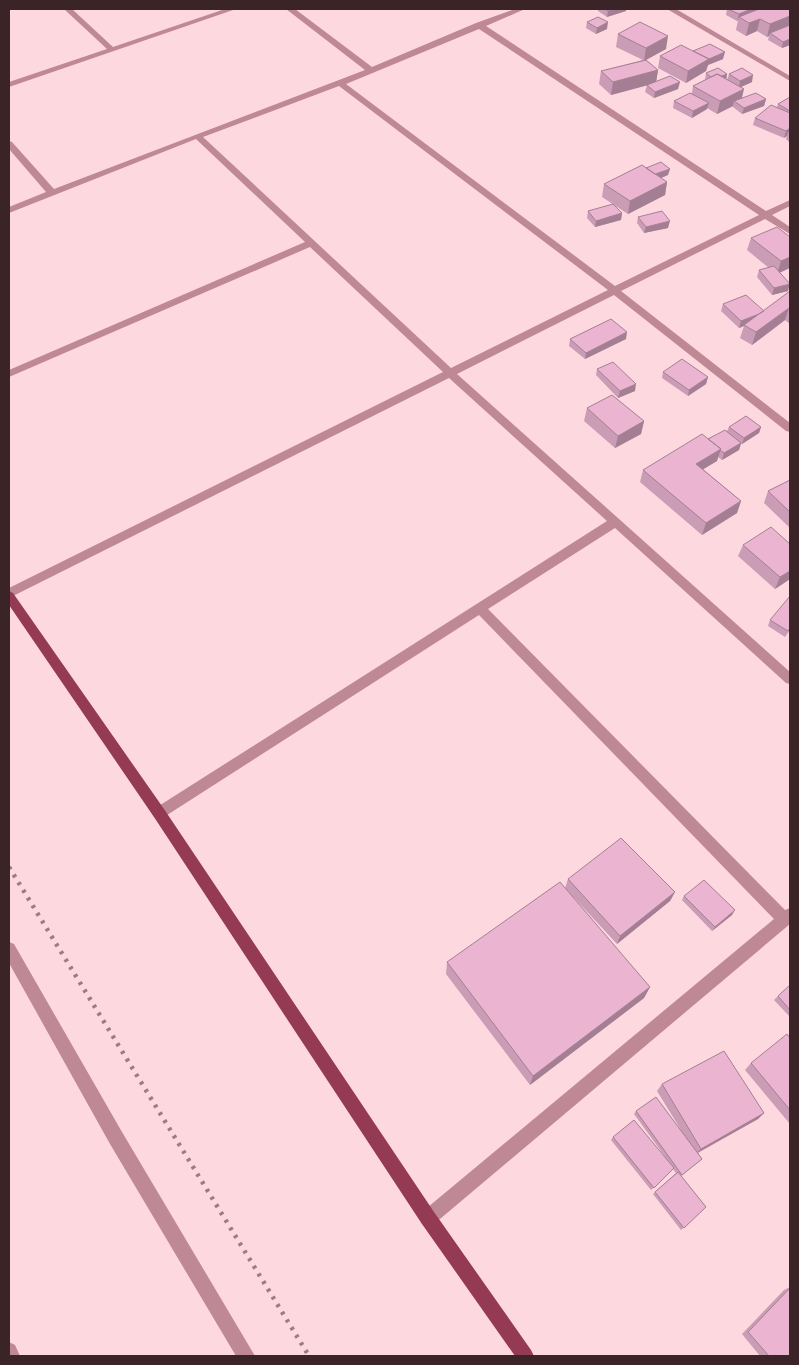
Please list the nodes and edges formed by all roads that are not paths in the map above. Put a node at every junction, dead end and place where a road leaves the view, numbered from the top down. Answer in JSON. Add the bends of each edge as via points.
{"nodes":[{"id":1,"x":68,"y":9,"type":"edge"},
{"id":2,"x":232,"y":9,"type":"edge"},
{"id":3,"x":290,"y":9,"type":"edge"},
{"id":4,"x":498,"y":9,"type":"edge"},
{"id":5,"x":521,"y":9,"type":"edge"},
{"id":6,"x":672,"y":9,"type":"edge"},
{"id":7,"x":506,"y":14,"type":"junction"},
{"id":8,"x":479,"y":25,"type":"junction"},
{"id":9,"x":111,"y":50,"type":"junction"},
{"id":10,"x":371,"y":70,"type":"junction"},
{"id":11,"x":790,"y":79,"type":"edge"},
{"id":12,"x":340,"y":83,"type":"junction"},
{"id":13,"x":9,"y":85,"type":"edge"},
{"id":14,"x":197,"y":136,"type":"junction"},
{"id":15,"x":9,"y":144,"type":"edge"},
{"id":16,"x":52,"y":193,"type":"junction"},
{"id":17,"x":790,"y":204,"type":"edge"},
{"id":18,"x":9,"y":210,"type":"edge"},
{"id":19,"x":767,"y":216,"type":"junction"},
{"id":20,"x":790,"y":231,"type":"edge"},
{"id":21,"x":310,"y":243,"type":"junction"},
{"id":22,"x":615,"y":291,"type":"junction"},
{"id":23,"x":450,"y":373,"type":"junction"},
{"id":24,"x":9,"y":374,"type":"edge"},
{"id":25,"x":790,"y":428,"type":"edge"},
{"id":26,"x":615,"y":522,"type":"junction"},
{"id":27,"x":9,"y":595,"type":"edge"},
{"id":28,"x":479,"y":608,"type":"junction"},
{"id":29,"x":790,"y":679,"type":"edge"},
{"id":30,"x":159,"y":813,"type":"junction"},
{"id":31,"x":788,"y":917,"type":"edge"},
{"id":32,"x":9,"y":949,"type":"edge"},
{"id":33,"x":428,"y":1218,"type":"junction"},
{"id":34,"x":9,"y":1351,"type":"edge"},
{"id":35,"x":11,"y":1356,"type":"edge"},
{"id":36,"x":246,"y":1356,"type":"edge"},
{"id":37,"x":525,"y":1356,"type":"edge"}],
"edges":[{"from":1,"to":9,"type":"street"},
{"from":2,"to":9,"type":"street"},
{"from":3,"to":10,"type":"street"},
{"from":4,"to":7,"type":"street"},
{"from":5,"to":7,"type":"street"},
{"from":6,"to":11,"type":"street"},
{"from":7,"to":8,"type":"street"},
{"from":8,"to":10,"type":"street"},
{"from":8,"to":19,"type":"street"},
{"from":9,"to":13,"type":"street"},
{"from":10,"to":12,"type":"street"},
{"from":12,"to":14,"type":"street"},
{"from":12,"to":22,"type":"street"},
{"from":14,"to":16,"type":"street"},
{"from":14,"to":21,"type":"street"},
{"from":15,"to":16,"type":"street"},
{"from":16,"to":18,"type":"street"},
{"from":17,"to":19,"type":"street"},
{"from":19,"to":20,"type":"street"},
{"from":19,"to":22,"type":"street"},
{"from":21,"to":23,"type":"street"},
{"from":21,"to":24,"type":"street"},
{"from":22,"to":23,"type":"street"},
{"from":22,"to":25,"type":"street"},
{"from":23,"to":26,"type":"street"},
{"from":23,"to":27,"type":"street"},
{"from":26,"to":28,"type":"street"},
{"from":26,"to":29,"type":"street"},
{"from":27,"to":30,"type":"main road"},
{"from":28,"to":30,"type":"street"},
{"from":28,"to":31,"type":"street"},
{"from":30,"to":33,"type":"main road"},
{"from":31,"to":33,"type":"street"},
{"from":32,"to":36,"type":"street","via":[[116,1138]]},
{"from":33,"to":37,"type":"main road"},
{"from":34,"to":35,"type":"street"}]}
